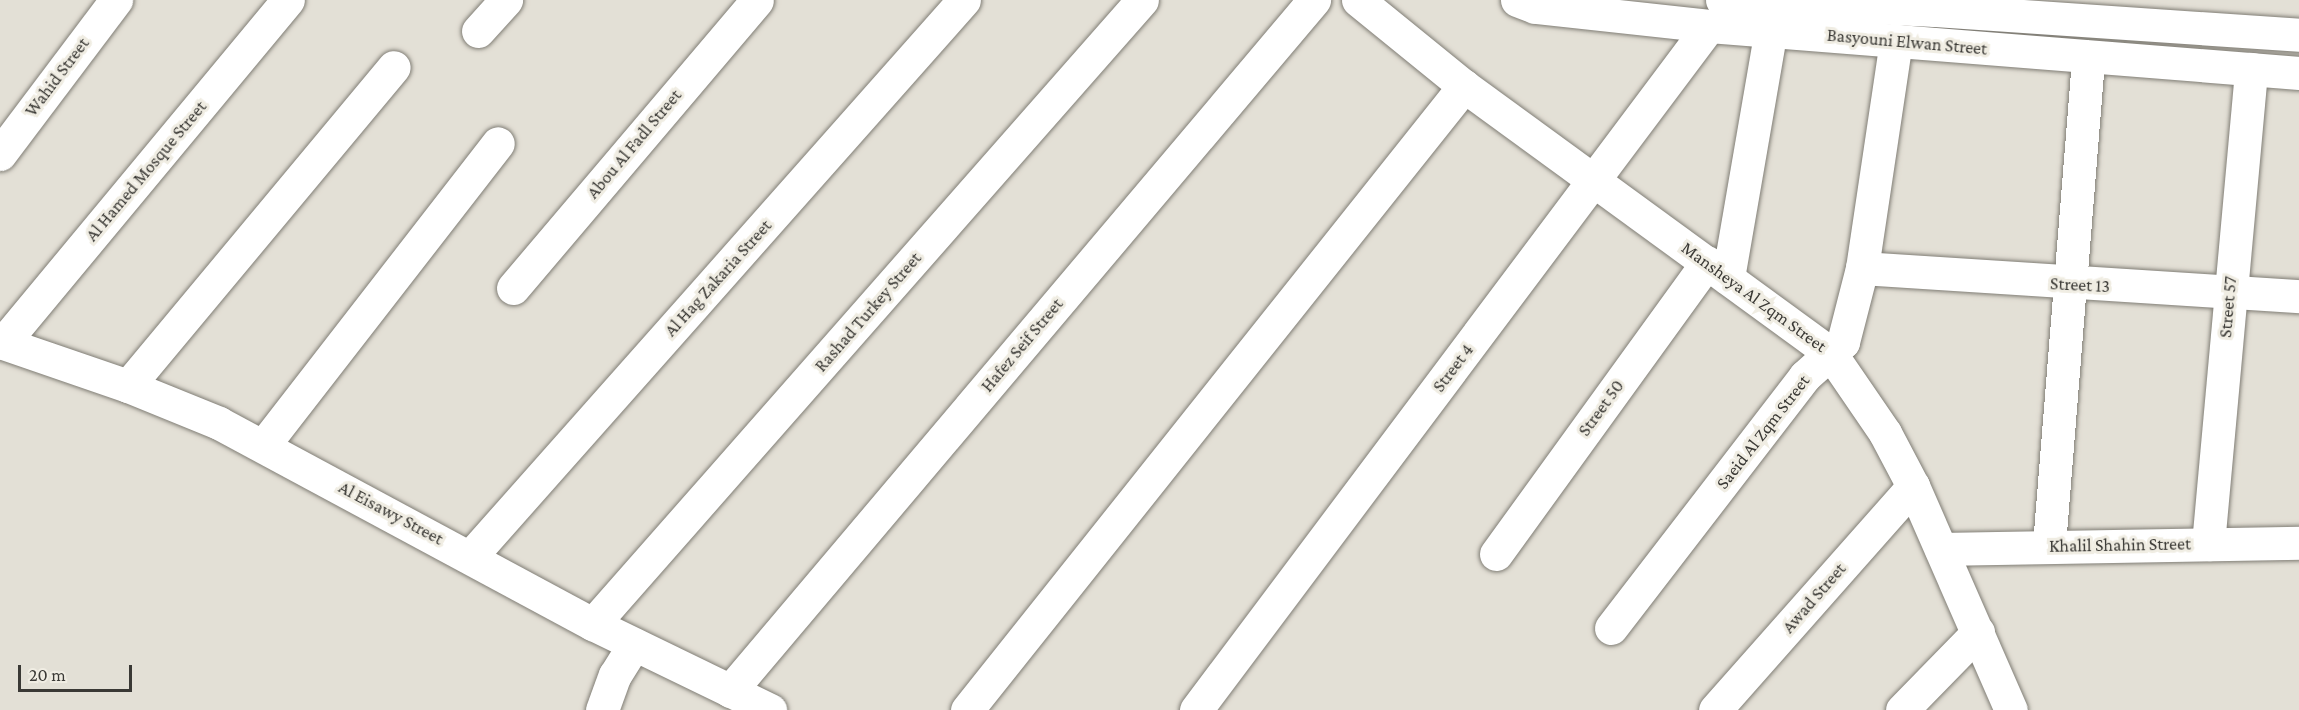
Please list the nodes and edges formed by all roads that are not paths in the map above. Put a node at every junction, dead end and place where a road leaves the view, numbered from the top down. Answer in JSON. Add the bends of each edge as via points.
{"nodes":[{"id":1,"x":116,"y":0,"type":"edge"},
{"id":2,"x":288,"y":0,"type":"edge"},
{"id":3,"x":506,"y":0,"type":"edge"},
{"id":4,"x":757,"y":0,"type":"edge"},
{"id":5,"x":964,"y":0,"type":"edge"},
{"id":6,"x":1142,"y":0,"type":"edge"},
{"id":7,"x":1314,"y":0,"type":"edge"},
{"id":8,"x":1358,"y":0,"type":"edge"},
{"id":9,"x":1517,"y":0,"type":"edge"},
{"id":10,"x":1715,"y":13,"type":"edge"},
{"id":11,"x":1771,"y":30,"type":"junction"},
{"id":12,"x":478,"y":32,"type":"dead end"},
{"id":13,"x":2299,"y":35,"type":"edge"},
{"id":14,"x":1896,"y":41,"type":"junction"},
{"id":15,"x":2088,"y":57,"type":"junction"},
{"id":16,"x":394,"y":67,"type":"dead end"},
{"id":17,"x":2251,"y":69,"type":"junction"},
{"id":18,"x":2299,"y":73,"type":"edge"},
{"id":19,"x":1464,"y":86,"type":"junction"},
{"id":20,"x":498,"y":143,"type":"dead end"},
{"id":21,"x":0,"y":154,"type":"edge"},
{"id":22,"x":1593,"y":181,"type":"junction"},
{"id":23,"x":1862,"y":268,"type":"junction"},
{"id":24,"x":1718,"y":270,"type":"junction"},
{"id":25,"x":2072,"y":285,"type":"junction"},
{"id":26,"x":513,"y":288,"type":"dead end"},
{"id":27,"x":2229,"y":292,"type":"junction"},
{"id":28,"x":2299,"y":296,"type":"edge"},
{"id":29,"x":1,"y":342,"type":"edge"},
{"id":30,"x":1831,"y":354,"type":"junction"},
{"id":31,"x":128,"y":386,"type":"junction"},
{"id":32,"x":263,"y":446,"type":"junction"},
{"id":33,"x":1913,"y":486,"type":"junction"},
{"id":34,"x":2299,"y":543,"type":"edge"},
{"id":35,"x":2208,"y":544,"type":"junction"},
{"id":36,"x":2049,"y":545,"type":"junction"},
{"id":37,"x":1941,"y":549,"type":"junction"},
{"id":38,"x":1496,"y":554,"type":"dead end"},
{"id":39,"x":471,"y":556,"type":"junction"},
{"id":40,"x":593,"y":624,"type":"junction"},
{"id":41,"x":1611,"y":628,"type":"dead end"},
{"id":42,"x":1978,"y":632,"type":"junction"},
{"id":43,"x":634,"y":644,"type":"junction"},
{"id":44,"x":730,"y":691,"type":"junction"},
{"id":45,"x":602,"y":710,"type":"edge"},
{"id":46,"x":770,"y":710,"type":"edge"},
{"id":47,"x":967,"y":710,"type":"edge"},
{"id":48,"x":1196,"y":710,"type":"edge"},
{"id":49,"x":1715,"y":710,"type":"edge"},
{"id":50,"x":1902,"y":710,"type":"edge"},
{"id":51,"x":2011,"y":710,"type":"edge"}],
"edges":[{"from":1,"to":21,"type":"street","name":"Wahid Street"},
{"from":2,"to":29,"type":"street","name":"Al Hamed Mosque Street"},
{"from":3,"to":12,"type":"street"},
{"from":4,"to":26,"type":"street","name":"Abou Al Fadl Street"},
{"from":5,"to":39,"type":"street","name":"Al Hag Zakaria Street"},
{"from":6,"to":40,"type":"street","name":"Rashad Turkey Street"},
{"from":7,"to":44,"type":"street","name":"Hafez Seif Street"},
{"from":8,"to":19,"type":"street","name":"Mansheya Al Zqm Street"},
{"from":9,"to":10,"type":"street","name":"Basyouni Elwan Street","via":[[1542,8]]},
{"from":10,"to":11,"type":"street","name":"Basyouni Elwan Street"},
{"from":10,"to":13,"type":"street","name":"Basyouni Elwan Street","via":[[1935,10]]},
{"from":10,"to":22,"type":"street","name":"Street 4"},
{"from":11,"to":14,"type":"street","name":"Basyouni Elwan Street"},
{"from":11,"to":24,"type":"street"},
{"from":14,"to":15,"type":"street","name":"Basyouni Elwan Street"},
{"from":14,"to":23,"type":"street","name":"Saeid Al Zqm Street"},
{"from":15,"to":17,"type":"street","name":"Basyouni Elwan Street"},
{"from":15,"to":25,"type":"street"},
{"from":16,"to":31,"type":"street"},
{"from":17,"to":18,"type":"street","name":"Basyouni Elwan Street"},
{"from":17,"to":27,"type":"street","name":"Street 57"},
{"from":19,"to":22,"type":"street","name":"Mansheya Al Zqm Street"},
{"from":19,"to":47,"type":"street"},
{"from":20,"to":32,"type":"street"},
{"from":22,"to":24,"type":"street","name":"Mansheya Al Zqm Street"},
{"from":22,"to":48,"type":"street","name":"Street 4"},
{"from":23,"to":25,"type":"street","name":"Street 13"},
{"from":23,"to":30,"type":"street","name":"Saeid Al Zqm Street","via":[[1850,323],[1843,342]]},
{"from":24,"to":30,"type":"street","name":"Mansheya Al Zqm Street"},
{"from":24,"to":38,"type":"street","name":"Street 50"},
{"from":25,"to":27,"type":"street","name":"Street 13"},
{"from":25,"to":36,"type":"street"},
{"from":27,"to":28,"type":"street","name":"Street 13"},
{"from":27,"to":35,"type":"street","name":"Street 57"},
{"from":29,"to":31,"type":"street","name":"Al Eisawy Street"},
{"from":30,"to":33,"type":"street","name":"Mansheya Al Zqm Street","via":[[1885,433]]},
{"from":30,"to":41,"type":"street","name":"Saeid Al Zqm Street","via":[[1805,376]]},
{"from":31,"to":32,"type":"street","name":"Al Eisawy Street"},
{"from":32,"to":39,"type":"street","name":"Al Eisawy Street"},
{"from":33,"to":37,"type":"street","name":"Mansheya Al Zqm Street"},
{"from":33,"to":49,"type":"street","name":"Awad Street"},
{"from":34,"to":35,"type":"street","name":"Khalil Shahin Street"},
{"from":35,"to":36,"type":"street","name":"Khalil Shahin Street"},
{"from":36,"to":37,"type":"street","name":"Khalil Shahin Street"},
{"from":37,"to":42,"type":"street","name":"Mansheya Al Zqm Street"},
{"from":39,"to":40,"type":"street","name":"Al Eisawy Street"},
{"from":40,"to":43,"type":"street","name":"Al Eisawy Street"},
{"from":42,"to":50,"type":"street"},
{"from":42,"to":51,"type":"street","name":"Mansheya Al Zqm Street"},
{"from":43,"to":44,"type":"street","name":"Al Eisawy Street"},
{"from":43,"to":45,"type":"street","via":[[615,675]]},
{"from":44,"to":46,"type":"street","name":"Al Eisawy Street"}]}
